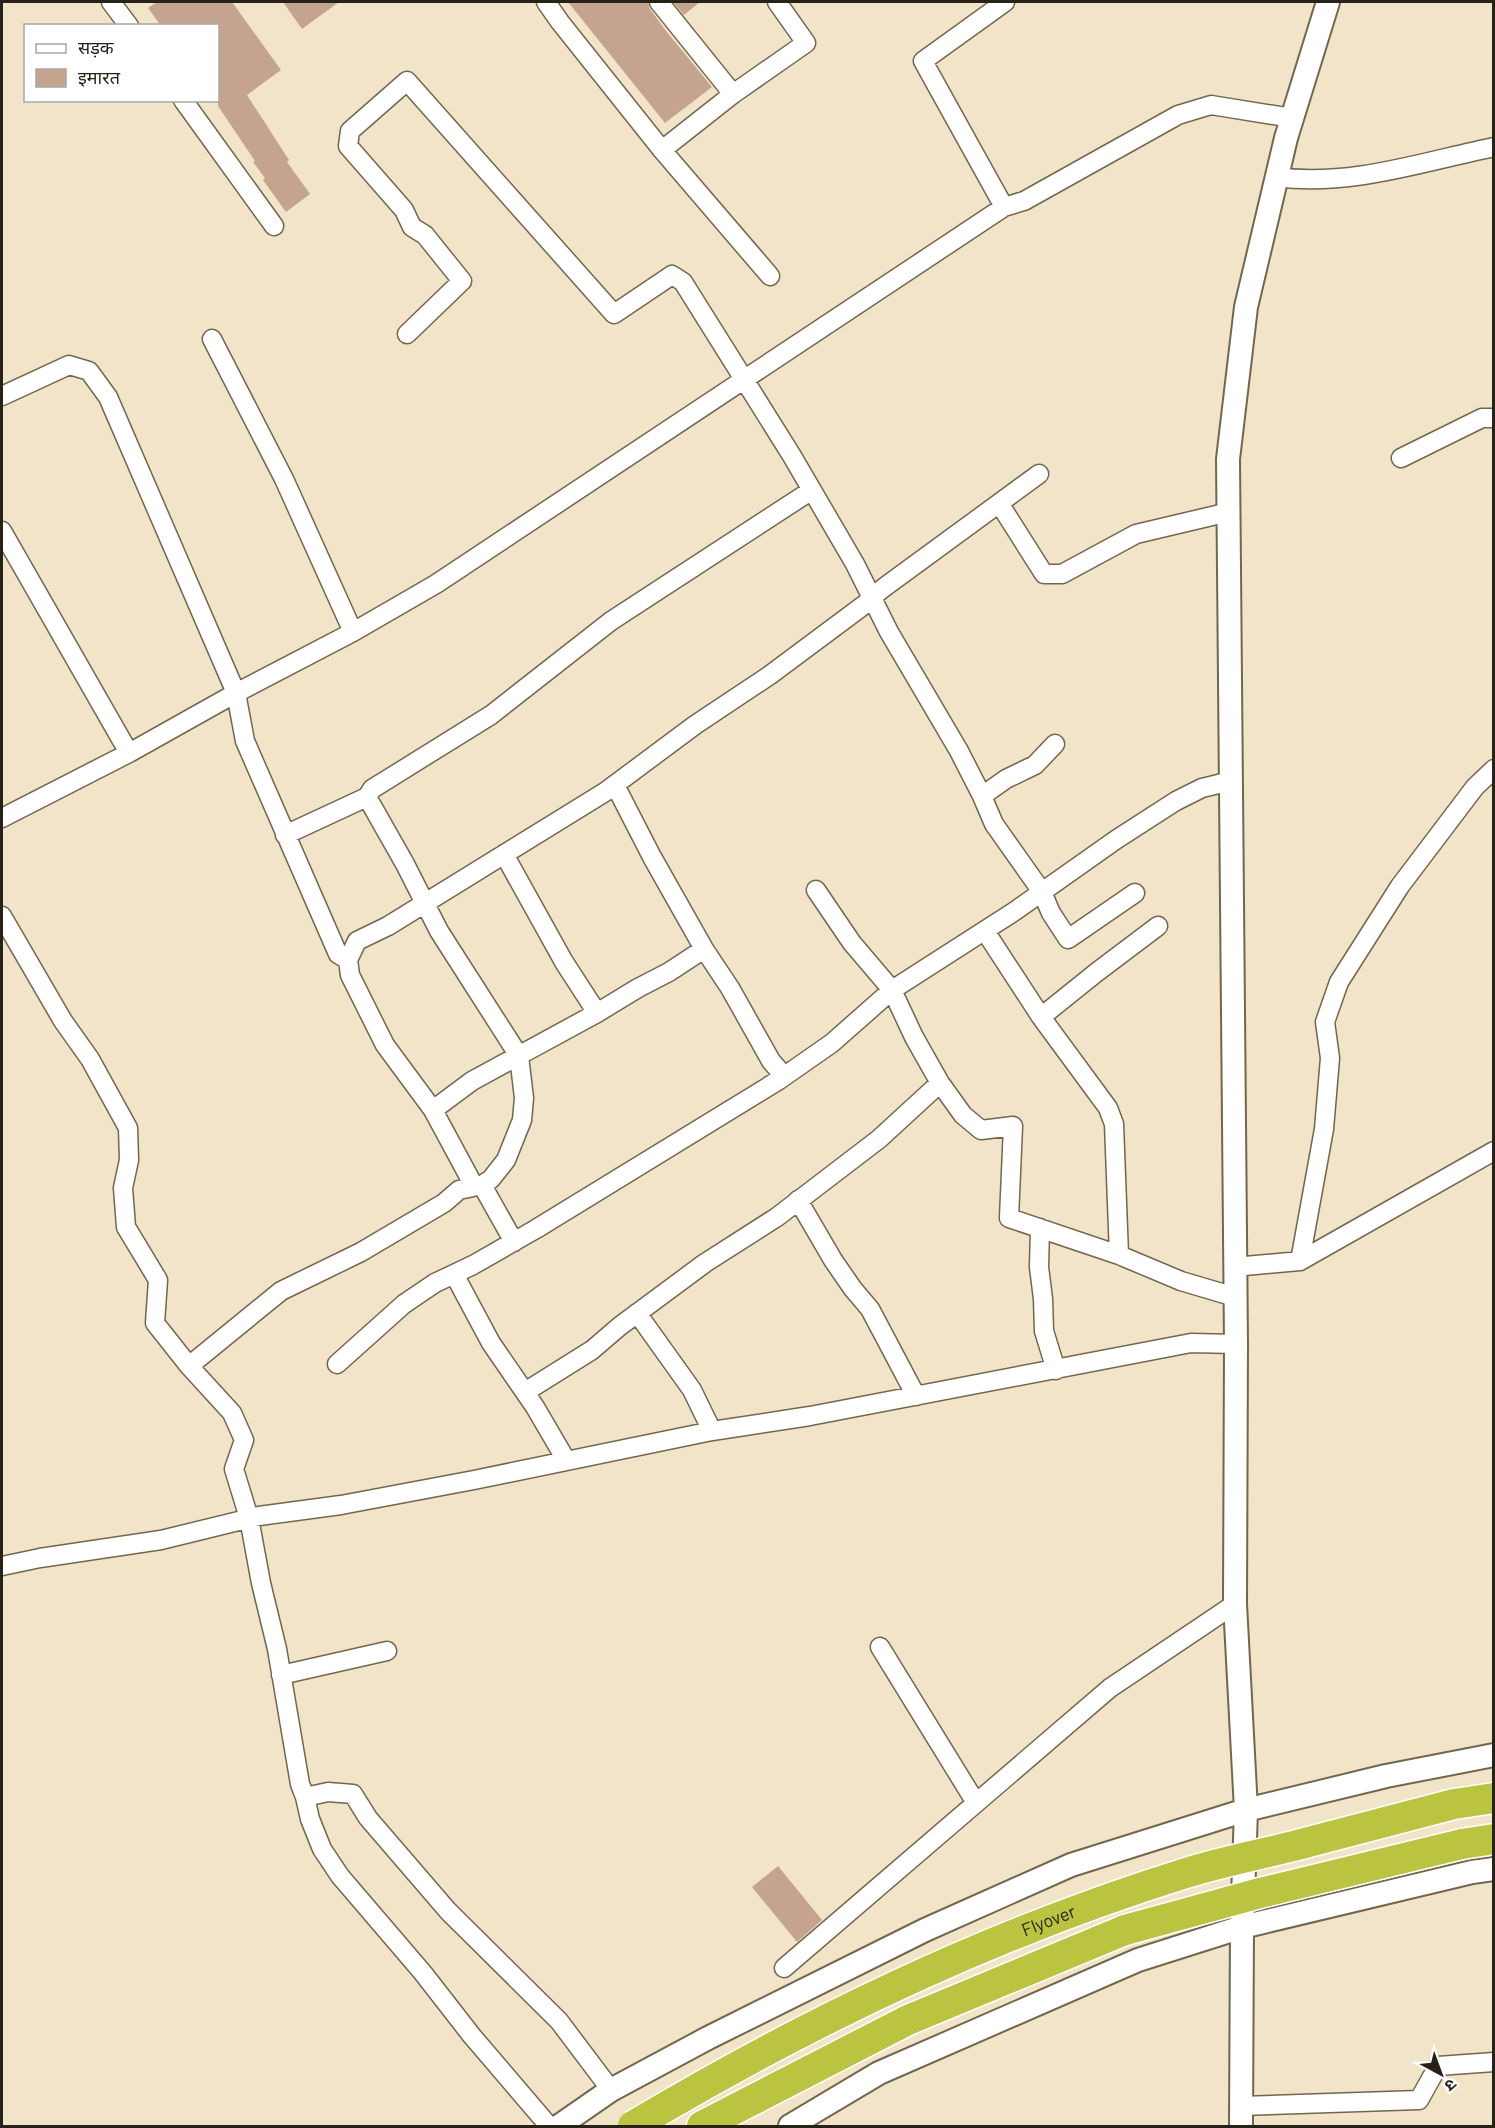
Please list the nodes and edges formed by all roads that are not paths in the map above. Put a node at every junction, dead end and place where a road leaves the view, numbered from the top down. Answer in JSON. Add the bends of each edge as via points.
{"nodes":[{"id":1,"x":111,"y":2,"type":"edge"},
{"id":2,"x":546,"y":2,"type":"edge"},
{"id":3,"x":660,"y":2,"type":"edge"},
{"id":4,"x":777,"y":2,"type":"edge"},
{"id":5,"x":1005,"y":2,"type":"edge"},
{"id":6,"x":1328,"y":2,"type":"edge"},
{"id":7,"x":128,"y":24,"type":"edge"},
{"id":8,"x":733,"y":93,"type":"junction"},
{"id":9,"x":184,"y":102,"type":"edge"},
{"id":10,"x":1292,"y":118,"type":"junction"},
{"id":11,"x":1494,"y":147,"type":"edge"},
{"id":12,"x":662,"y":150,"type":"junction"},
{"id":13,"x":1276,"y":177,"type":"junction"},
{"id":14,"x":1005,"y":207,"type":"junction"},
{"id":15,"x":274,"y":225,"type":"dead end"},
{"id":16,"x":770,"y":276,"type":"dead end"},
{"id":17,"x":407,"y":334,"type":"dead end"},
{"id":18,"x":213,"y":339,"type":"dead end"},
{"id":19,"x":745,"y":378,"type":"junction"},
{"id":20,"x":2,"y":396,"type":"edge"},
{"id":21,"x":1494,"y":417,"type":"edge"},
{"id":22,"x":1401,"y":458,"type":"dead end"},
{"id":23,"x":1039,"y":474,"type":"dead end"},
{"id":24,"x":812,"y":490,"type":"junction"},
{"id":25,"x":999,"y":503,"type":"junction"},
{"id":26,"x":1229,"y":512,"type":"junction"},
{"id":27,"x":2,"y":531,"type":"edge"},
{"id":28,"x":872,"y":597,"type":"junction"},
{"id":29,"x":353,"y":632,"type":"junction"},
{"id":30,"x":236,"y":693,"type":"junction"},
{"id":31,"x":1055,"y":744,"type":"dead end"},
{"id":32,"x":129,"y":753,"type":"junction"},
{"id":33,"x":1494,"y":769,"type":"edge"},
{"id":34,"x":1231,"y":781,"type":"junction"},
{"id":35,"x":615,"y":784,"type":"junction"},
{"id":36,"x":982,"y":796,"type":"junction"},
{"id":37,"x":367,"y":797,"type":"junction"},
{"id":38,"x":2,"y":818,"type":"edge"},
{"id":39,"x":285,"y":835,"type":"junction"},
{"id":40,"x":504,"y":854,"type":"junction"},
{"id":41,"x":816,"y":890,"type":"dead end"},
{"id":42,"x":1042,"y":892,"type":"junction"},
{"id":43,"x":1135,"y":892,"type":"dead end"},
{"id":44,"x":426,"y":903,"type":"junction"},
{"id":45,"x":2,"y":916,"type":"edge"},
{"id":46,"x":1158,"y":926,"type":"dead end"},
{"id":47,"x":985,"y":931,"type":"junction"},
{"id":48,"x":704,"y":949,"type":"junction"},
{"id":49,"x":348,"y":960,"type":"junction"},
{"id":50,"x":892,"y":990,"type":"junction"},
{"id":51,"x":597,"y":1013,"type":"junction"},
{"id":52,"x":1041,"y":1017,"type":"junction"},
{"id":53,"x":519,"y":1056,"type":"junction"},
{"id":54,"x":784,"y":1076,"type":"junction"},
{"id":55,"x":940,"y":1083,"type":"junction"},
{"id":56,"x":432,"y":1110,"type":"junction"},
{"id":57,"x":1494,"y":1151,"type":"edge"},
{"id":58,"x":478,"y":1185,"type":"junction"},
{"id":59,"x":798,"y":1200,"type":"junction"},
{"id":60,"x":1040,"y":1228,"type":"junction"},
{"id":61,"x":514,"y":1242,"type":"junction"},
{"id":62,"x":1119,"y":1255,"type":"junction"},
{"id":63,"x":1300,"y":1261,"type":"junction"},
{"id":64,"x":1234,"y":1267,"type":"junction"},
{"id":65,"x":454,"y":1274,"type":"junction"},
{"id":66,"x":1235,"y":1297,"type":"junction"},
{"id":67,"x":637,"y":1313,"type":"junction"},
{"id":68,"x":1236,"y":1344,"type":"junction"},
{"id":69,"x":337,"y":1364,"type":"dead end"},
{"id":70,"x":189,"y":1366,"type":"junction"},
{"id":71,"x":1056,"y":1370,"type":"junction"},
{"id":72,"x":525,"y":1392,"type":"junction"},
{"id":73,"x":916,"y":1396,"type":"junction"},
{"id":74,"x":712,"y":1431,"type":"junction"},
{"id":75,"x":566,"y":1460,"type":"junction"},
{"id":76,"x":249,"y":1518,"type":"junction"},
{"id":77,"x":2,"y":1566,"type":"edge"},
{"id":78,"x":1236,"y":1604,"type":"junction"},
{"id":79,"x":880,"y":1647,"type":"dead end"},
{"id":80,"x":387,"y":1651,"type":"dead end"},
{"id":81,"x":281,"y":1675,"type":"junction"},
{"id":82,"x":1494,"y":1755,"type":"edge"},
{"id":83,"x":305,"y":1797,"type":"junction"},
{"id":84,"x":1494,"y":1798,"type":"edge"},
{"id":85,"x":975,"y":1803,"type":"junction"},
{"id":86,"x":1246,"y":1810,"type":"junction"},
{"id":87,"x":1494,"y":1839,"type":"edge"},
{"id":88,"x":1494,"y":1869,"type":"edge"},
{"id":89,"x":1242,"y":1927,"type":"junction"},
{"id":90,"x":784,"y":1968,"type":"dead end"},
{"id":91,"x":1494,"y":2062,"type":"edge"},
{"id":92,"x":611,"y":2090,"type":"junction"},
{"id":93,"x":1241,"y":2116,"type":"edge"},
{"id":94,"x":549,"y":2127,"type":"edge"},
{"id":95,"x":559,"y":2127,"type":"edge"},
{"id":96,"x":633,"y":2127,"type":"edge"},
{"id":97,"x":702,"y":2127,"type":"edge"},
{"id":98,"x":790,"y":2127,"type":"edge"}],
"edges":[{"from":1,"to":7,"type":"street"},
{"from":2,"to":12,"type":"street"},
{"from":3,"to":8,"type":"street"},
{"from":4,"to":8,"type":"street","via":[[806,43]]},
{"from":5,"to":14,"type":"street","via":[[923,61]]},
{"from":6,"to":10,"type":"street"},
{"from":8,"to":12,"type":"street"},
{"from":9,"to":15,"type":"street"},
{"from":10,"to":13,"type":"street"},
{"from":10,"to":14,"type":"street","via":[[1211,105],[1178,115],[1024,201]]},
{"from":11,"to":13,"type":"street","via":[[1347,178]]},
{"from":12,"to":16,"type":"street"},
{"from":13,"to":26,"type":"street","via":[[1246,307],[1228,459]]},
{"from":14,"to":19,"type":"street"},
{"from":17,"to":19,"type":"street","via":[[462,281],[425,235],[412,227],[404,210],[348,146],[350,130],[407,81],[614,314],[672,274],[683,282]]},
{"from":18,"to":29,"type":"street","via":[[284,479]]},
{"from":19,"to":24,"type":"street"},
{"from":19,"to":29,"type":"street","via":[[436,584]]},
{"from":20,"to":30,"type":"street","via":[[69,364],[89,371],[108,398]]},
{"from":21,"to":22,"type":"street","via":[[1482,418]]},
{"from":23,"to":25,"type":"street"},
{"from":24,"to":28,"type":"street"},
{"from":24,"to":37,"type":"street","via":[[610,621],[490,714],[372,789]]},
{"from":25,"to":26,"type":"street","via":[[1044,574],[1062,574],[1136,534]]},
{"from":25,"to":28,"type":"street"},
{"from":26,"to":34,"type":"street"},
{"from":27,"to":32,"type":"street"},
{"from":28,"to":35,"type":"street","via":[[809,647]]},
{"from":28,"to":36,"type":"street"},
{"from":29,"to":30,"type":"street"},
{"from":30,"to":32,"type":"street"},
{"from":30,"to":39,"type":"street","via":[[245,741]]},
{"from":31,"to":36,"type":"street","via":[[1035,765],[1006,778]]},
{"from":32,"to":38,"type":"street"},
{"from":33,"to":63,"type":"street","via":[[1474,787],[1400,886],[1339,982],[1325,1022],[1330,1058],[1324,1129]]},
{"from":34,"to":42,"type":"street","via":[[1202,788],[1176,801]]},
{"from":34,"to":64,"type":"street"},
{"from":35,"to":40,"type":"street"},
{"from":35,"to":48,"type":"street"},
{"from":36,"to":42,"type":"street","via":[[994,824]]},
{"from":37,"to":39,"type":"street"},
{"from":37,"to":44,"type":"street"},
{"from":39,"to":49,"type":"street","via":[[338,954]]},
{"from":40,"to":44,"type":"street"},
{"from":40,"to":51,"type":"street"},
{"from":41,"to":50,"type":"street","via":[[852,943]]},
{"from":42,"to":43,"type":"street","via":[[1068,939]]},
{"from":42,"to":47,"type":"street"},
{"from":44,"to":49,"type":"street","via":[[357,941]]},
{"from":44,"to":53,"type":"street","via":[[439,931]]},
{"from":45,"to":70,"type":"street","via":[[128,1128],[129,1160],[123,1188],[126,1227],[158,1280],[155,1323]]},
{"from":46,"to":52,"type":"street"},
{"from":47,"to":50,"type":"street"},
{"from":47,"to":52,"type":"street"},
{"from":48,"to":51,"type":"street"},
{"from":48,"to":54,"type":"street","via":[[771,1061]]},
{"from":49,"to":56,"type":"street","via":[[350,975],[385,1045]]},
{"from":50,"to":54,"type":"street","via":[[832,1043]]},
{"from":50,"to":55,"type":"street"},
{"from":51,"to":53,"type":"street"},
{"from":52,"to":62,"type":"street","via":[[1108,1108],[1114,1124]]},
{"from":53,"to":56,"type":"street"},
{"from":53,"to":58,"type":"street","via":[[524,1098],[522,1120],[507,1160],[491,1179]]},
{"from":54,"to":61,"type":"street"},
{"from":55,"to":59,"type":"street","via":[[879,1139]]},
{"from":55,"to":60,"type":"street","via":[[963,1114],[981,1130],[1013,1126],[1009,1218]]},
{"from":56,"to":58,"type":"street"},
{"from":57,"to":63,"type":"street"},
{"from":58,"to":61,"type":"street"},
{"from":58,"to":70,"type":"street","via":[[459,1190],[361,1252],[281,1291]]},
{"from":59,"to":67,"type":"street"},
{"from":59,"to":73,"type":"street","via":[[833,1260],[870,1309]]},
{"from":60,"to":62,"type":"street"},
{"from":60,"to":71,"type":"street","via":[[1044,1331]]},
{"from":61,"to":65,"type":"street"},
{"from":62,"to":66,"type":"street","via":[[1181,1281]]},
{"from":63,"to":64,"type":"street"},
{"from":64,"to":66,"type":"street"},
{"from":65,"to":69,"type":"street","via":[[404,1304]]},
{"from":65,"to":72,"type":"street","via":[[491,1343]]},
{"from":66,"to":68,"type":"street"},
{"from":67,"to":72,"type":"street","via":[[592,1350]]},
{"from":67,"to":74,"type":"street","via":[[692,1390]]},
{"from":68,"to":71,"type":"street","via":[[1191,1342]]},
{"from":68,"to":78,"type":"street"},
{"from":70,"to":76,"type":"street","via":[[232,1413],[244,1440],[234,1469]]},
{"from":71,"to":73,"type":"street"},
{"from":72,"to":75,"type":"street"},
{"from":73,"to":74,"type":"street"},
{"from":74,"to":75,"type":"street"},
{"from":75,"to":76,"type":"street","via":[[341,1505]]},
{"from":76,"to":77,"type":"street","via":[[161,1540]]},
{"from":76,"to":81,"type":"street"},
{"from":78,"to":85,"type":"street","via":[[1110,1688]]},
{"from":78,"to":86,"type":"street"},
{"from":79,"to":85,"type":"street"},
{"from":80,"to":81,"type":"street"},
{"from":81,"to":83,"type":"street"},
{"from":82,"to":86,"type":"street"},
{"from":83,"to":92,"type":"street","via":[[328,1792],[353,1794],[368,1818],[448,1911],[559,2021]]},
{"from":83,"to":94,"type":"street","via":[[322,1850],[340,1876]]},
{"from":84,"to":96,"type":"highway","name":"Flyover","bridge":true,"via":[[1454,1804],[1190,1872],[1056,1918],[914,1977],[771,2049]]},
{"from":85,"to":90,"type":"street"},
{"from":86,"to":89,"type":"street"},
{"from":86,"to":92,"type":"street","via":[[1071,1865],[925,1930]]},
{"from":87,"to":97,"type":"highway","name":"Flyover","bridge":true,"via":[[1260,1893],[1125,1930],[908,2020]]},
{"from":88,"to":89,"type":"street"},
{"from":89,"to":93,"type":"street"},
{"from":89,"to":98,"type":"street","via":[[1138,1960],[879,2073]]},
{"from":91,"to":93,"type":"street","via":[[1438,2066],[1419,2100]]},
{"from":92,"to":95,"type":"street"}]}
